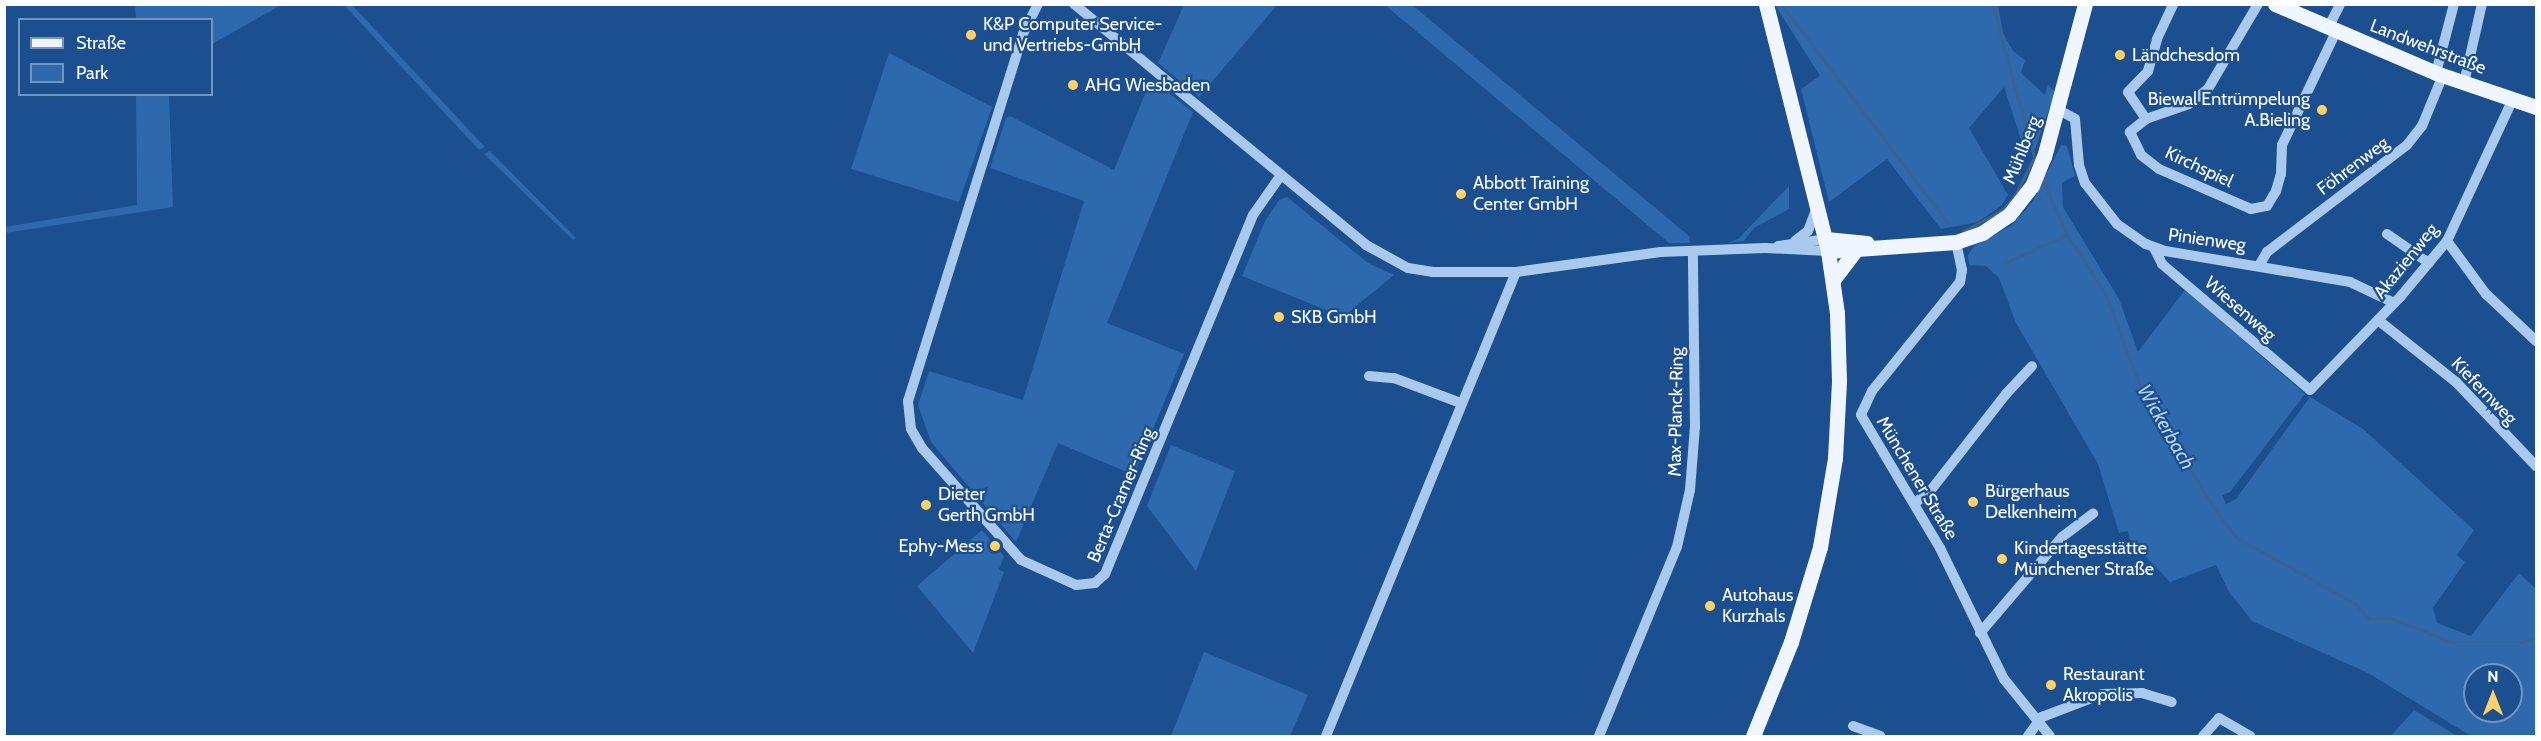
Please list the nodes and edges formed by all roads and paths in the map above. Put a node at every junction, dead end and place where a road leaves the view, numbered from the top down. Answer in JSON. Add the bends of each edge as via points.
{"nodes":[{"id":1,"x":1038,"y":4,"type":"edge"},
{"id":2,"x":1074,"y":4,"type":"edge"},
{"id":3,"x":1766,"y":4,"type":"edge"},
{"id":4,"x":2085,"y":4,"type":"edge"},
{"id":5,"x":2174,"y":4,"type":"edge"},
{"id":6,"x":2258,"y":4,"type":"edge"},
{"id":7,"x":2275,"y":4,"type":"edge"},
{"id":8,"x":2340,"y":4,"type":"edge"},
{"id":9,"x":2454,"y":4,"type":"edge"},
{"id":10,"x":2482,"y":4,"type":"edge"},
{"id":11,"x":2332,"y":30,"type":"junction"},
{"id":12,"x":2440,"y":74,"type":"junction"},
{"id":13,"x":2464,"y":83,"type":"junction"},
{"id":14,"x":2513,"y":99,"type":"junction"},
{"id":15,"x":2536,"y":107,"type":"edge"},
{"id":16,"x":2059,"y":110,"type":"junction"},
{"id":17,"x":2146,"y":119,"type":"junction"},
{"id":18,"x":1281,"y":175,"type":"junction"},
{"id":19,"x":1818,"y":205,"type":"junction"},
{"id":20,"x":2387,"y":234,"type":"dead end"},
{"id":21,"x":2447,"y":240,"type":"junction"},
{"id":22,"x":1794,"y":242,"type":"junction"},
{"id":23,"x":1956,"y":242,"type":"junction"},
{"id":24,"x":1827,"y":245,"type":"junction"},
{"id":25,"x":1887,"y":246,"type":"junction"},
{"id":26,"x":1765,"y":248,"type":"junction"},
{"id":27,"x":2154,"y":248,"type":"junction"},
{"id":28,"x":1856,"y":250,"type":"junction"},
{"id":29,"x":1693,"y":251,"type":"junction"},
{"id":30,"x":2429,"y":263,"type":"junction"},
{"id":31,"x":2260,"y":264,"type":"junction"},
{"id":32,"x":1516,"y":272,"type":"junction"},
{"id":33,"x":1833,"y":280,"type":"junction"},
{"id":34,"x":2394,"y":303,"type":"junction"},
{"id":35,"x":2378,"y":320,"type":"junction"},
{"id":36,"x":2536,"y":340,"type":"edge"},
{"id":37,"x":2032,"y":366,"type":"dead end"},
{"id":38,"x":1369,"y":376,"type":"dead end"},
{"id":39,"x":2310,"y":390,"type":"joint"},
{"id":40,"x":1461,"y":403,"type":"junction"},
{"id":41,"x":2536,"y":466,"type":"edge"},
{"id":42,"x":1915,"y":503,"type":"junction"},
{"id":43,"x":2093,"y":514,"type":"dead end"},
{"id":44,"x":1980,"y":633,"type":"junction"},
{"id":45,"x":2172,"y":702,"type":"dead end"},
{"id":46,"x":2036,"y":722,"type":"junction"},
{"id":47,"x":1853,"y":726,"type":"dead end"},
{"id":48,"x":1326,"y":736,"type":"edge"},
{"id":49,"x":1599,"y":736,"type":"edge"},
{"id":50,"x":1753,"y":736,"type":"edge"},
{"id":51,"x":1880,"y":736,"type":"edge"},
{"id":52,"x":2028,"y":736,"type":"edge"},
{"id":53,"x":2050,"y":736,"type":"edge"},
{"id":54,"x":2203,"y":736,"type":"edge"},
{"id":55,"x":2250,"y":736,"type":"edge"}],
"edges":[{"from":1,"to":18,"type":"street","name":"Berta-Cramer-Ring","via":[[1024,31],[908,401],[911,429],[922,448],[1022,560],[1077,585],[1095,583],[1105,574],[1253,215]]},
{"from":2,"to":18,"type":"street"},
{"from":3,"to":19,"type":"main road"},
{"from":4,"to":16,"type":"main road","name":"Mühlberg"},
{"from":5,"to":17,"type":"street","via":[[2157,39],[2148,71],[2128,92]]},
{"from":6,"to":17,"type":"street","via":[[2208,89],[2189,104]]},
{"from":7,"to":11,"type":"main road","name":"Landwehrstraße"},
{"from":8,"to":11,"type":"street"},
{"from":9,"to":12,"type":"street","name":"Föhrenweg"},
{"from":10,"to":13,"type":"street"},
{"from":11,"to":12,"type":"main road","name":"Landwehrstraße"},
{"from":11,"to":17,"type":"street","name":"Kirchspiel","via":[[2282,145],[2282,174],[2267,206],[2251,209],[2159,169],[2141,155],[2130,132]]},
{"from":12,"to":13,"type":"main road","name":"Landwehrstraße"},
{"from":12,"to":31,"type":"street","name":"Föhrenweg","via":[[2422,126],[2408,145],[2267,252]]},
{"from":13,"to":14,"type":"main road","name":"Landwehrstraße"},
{"from":14,"to":15,"type":"main road","name":"Landwehrstraße"},
{"from":14,"to":21,"type":"street","name":"Akazienweg"},
{"from":16,"to":23,"type":"main road","name":"Mühlberg","via":[[2044,157],[2021,203],[1994,226]]},
{"from":16,"to":27,"type":"street","name":"Pinienweg","via":[[2075,119],[2079,165],[2091,191],[2122,229]]},
{"from":18,"to":32,"type":"street","via":[[1366,245],[1393,262],[1432,272]]},
{"from":19,"to":22,"type":"street","via":[[1808,231]]},
{"from":19,"to":24,"type":"main road"},
{"from":20,"to":30,"type":"street"},
{"from":21,"to":30,"type":"street","name":"Akazienweg"},
{"from":21,"to":36,"type":"street","via":[[2486,294]]},
{"from":22,"to":24,"type":"street"},
{"from":22,"to":26,"type":"street"},
{"from":23,"to":25,"type":"main road","name":"Mühlberg"},
{"from":23,"to":42,"type":"street","name":"Münchener Straße","via":[[1962,270],[1958,287],[1906,345],[1861,409],[1866,427]]},
{"from":24,"to":25,"type":"main road","name":"Mühlberg"},
{"from":24,"to":26,"type":"street"},
{"from":24,"to":28,"type":"main road","name":"Mühlberg"},
{"from":24,"to":33,"type":"main road"},
{"from":25,"to":28,"type":"main road","name":"Mühlberg"},
{"from":26,"to":29,"type":"street"},
{"from":27,"to":31,"type":"street","name":"Pinienweg"},
{"from":27,"to":39,"type":"street","name":"Wiesenweg","via":[[2162,264]]},
{"from":28,"to":33,"type":"main road"},
{"from":29,"to":32,"type":"street"},
{"from":29,"to":49,"type":"street","name":"Max-Planck-Ring","via":[[1695,427],[1690,490],[1677,547]]},
{"from":30,"to":34,"type":"street","name":"Akazienweg"},
{"from":31,"to":34,"type":"street","name":"Pinienweg","via":[[2350,282]]},
{"from":32,"to":40,"type":"street"},
{"from":33,"to":50,"type":"main road","via":[[1839,381],[1827,517],[1803,608]]},
{"from":34,"to":35,"type":"street","name":"Akazienweg"},
{"from":35,"to":39,"type":"street","name":"Akazienweg"},
{"from":35,"to":41,"type":"street","name":"Kiefernweg","via":[[2456,382]]},
{"from":37,"to":42,"type":"street","via":[[1931,490]]},
{"from":38,"to":40,"type":"street","via":[[1394,378]]},
{"from":40,"to":48,"type":"street"},
{"from":42,"to":44,"type":"street","name":"Münchener Straße"},
{"from":43,"to":44,"type":"street","via":[[2062,537]]},
{"from":44,"to":46,"type":"street","name":"Münchener Straße","via":[[2007,684]]},
{"from":45,"to":46,"type":"street","via":[[2142,693],[2102,694]]},
{"from":46,"to":52,"type":"street"},
{"from":46,"to":53,"type":"street","name":"Münchener Straße"},
{"from":47,"to":51,"type":"street"},
{"from":54,"to":55,"type":"street","via":[[2218,718]]}]}
